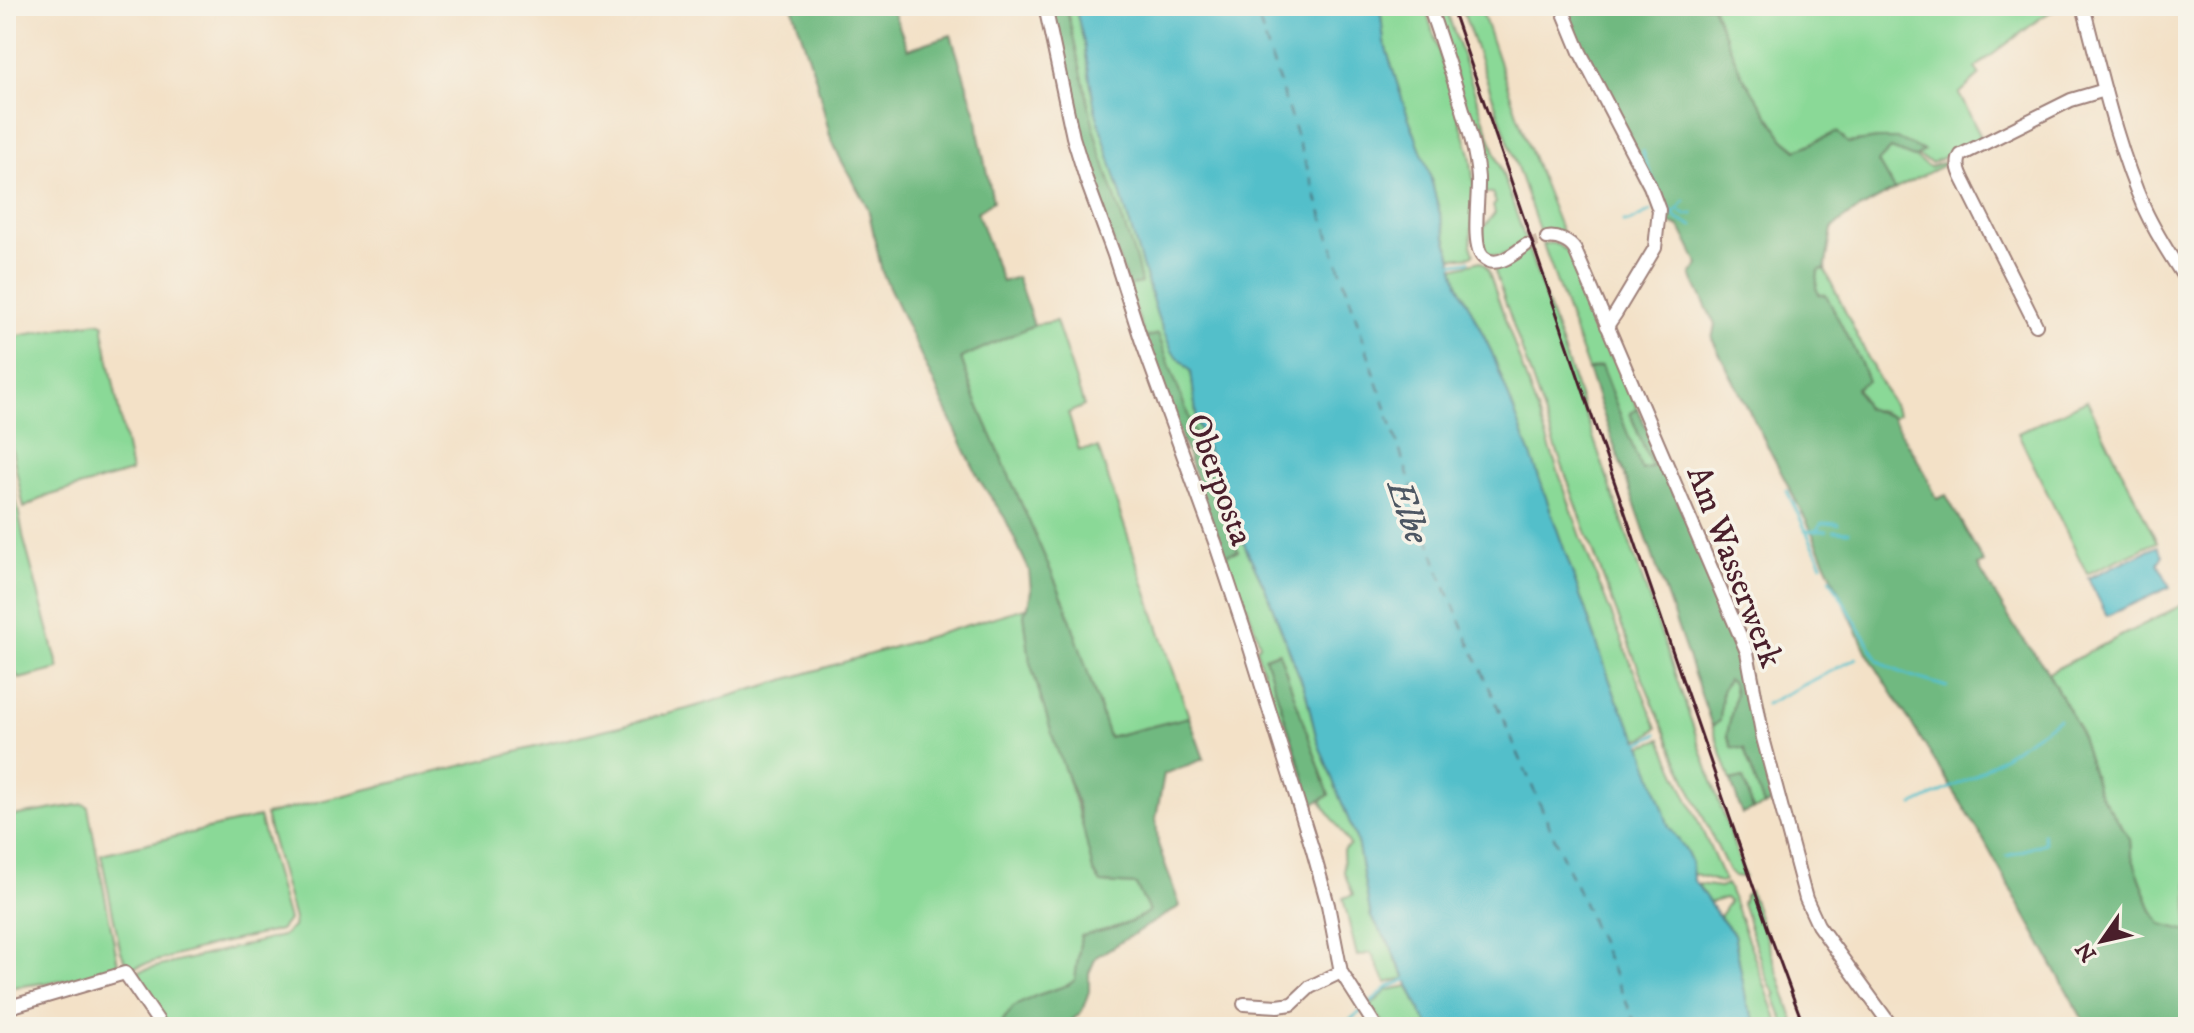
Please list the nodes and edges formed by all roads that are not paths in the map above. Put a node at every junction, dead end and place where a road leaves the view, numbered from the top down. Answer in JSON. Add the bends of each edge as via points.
{"nodes":[{"id":1,"x":1045,"y":6,"type":"edge"},
{"id":2,"x":1429,"y":6,"type":"edge"},
{"id":3,"x":1561,"y":6,"type":"edge"},
{"id":4,"x":2083,"y":6,"type":"edge"},
{"id":5,"x":2105,"y":90,"type":"junction"},
{"id":6,"x":1547,"y":238,"type":"dead end"},
{"id":7,"x":1526,"y":245,"type":"tunnel mouth"},
{"id":8,"x":2188,"y":283,"type":"edge"},
{"id":9,"x":2036,"y":325,"type":"dead end"},
{"id":10,"x":1607,"y":326,"type":"junction"},
{"id":11,"x":1341,"y":972,"type":"junction"},
{"id":12,"x":1244,"y":1004,"type":"dead end"},
{"id":13,"x":6,"y":1008,"type":"edge"},
{"id":14,"x":1372,"y":1022,"type":"edge"},
{"id":15,"x":162,"y":1027,"type":"edge"},
{"id":16,"x":1892,"y":1027,"type":"edge"}],
"edges":[{"from":1,"to":11,"type":"street","name":"Oberposta","via":[[1082,165],[1247,638],[1313,851]]},
{"from":2,"to":7,"type":"street","via":[[1476,153],[1478,251],[1496,262]]},
{"from":3,"to":10,"type":"street","via":[[1659,210],[1655,248]]},
{"from":4,"to":5,"type":"street"},
{"from":5,"to":8,"type":"street","via":[[2145,209]]},
{"from":5,"to":9,"type":"street","via":[[2068,102],[1958,159]]},
{"from":6,"to":10,"type":"street","name":"Am Wasserwerk","via":[[1571,244]]},
{"from":10,"to":16,"type":"street","name":"Am Wasserwerk","via":[[1747,652],[1763,738],[1806,899],[1818,925]]},
{"from":11,"to":12,"type":"street","via":[[1310,987],[1292,1004]]},
{"from":11,"to":14,"type":"street","name":"Oberposta"},
{"from":13,"to":15,"type":"street","via":[[125,973]]}]}
